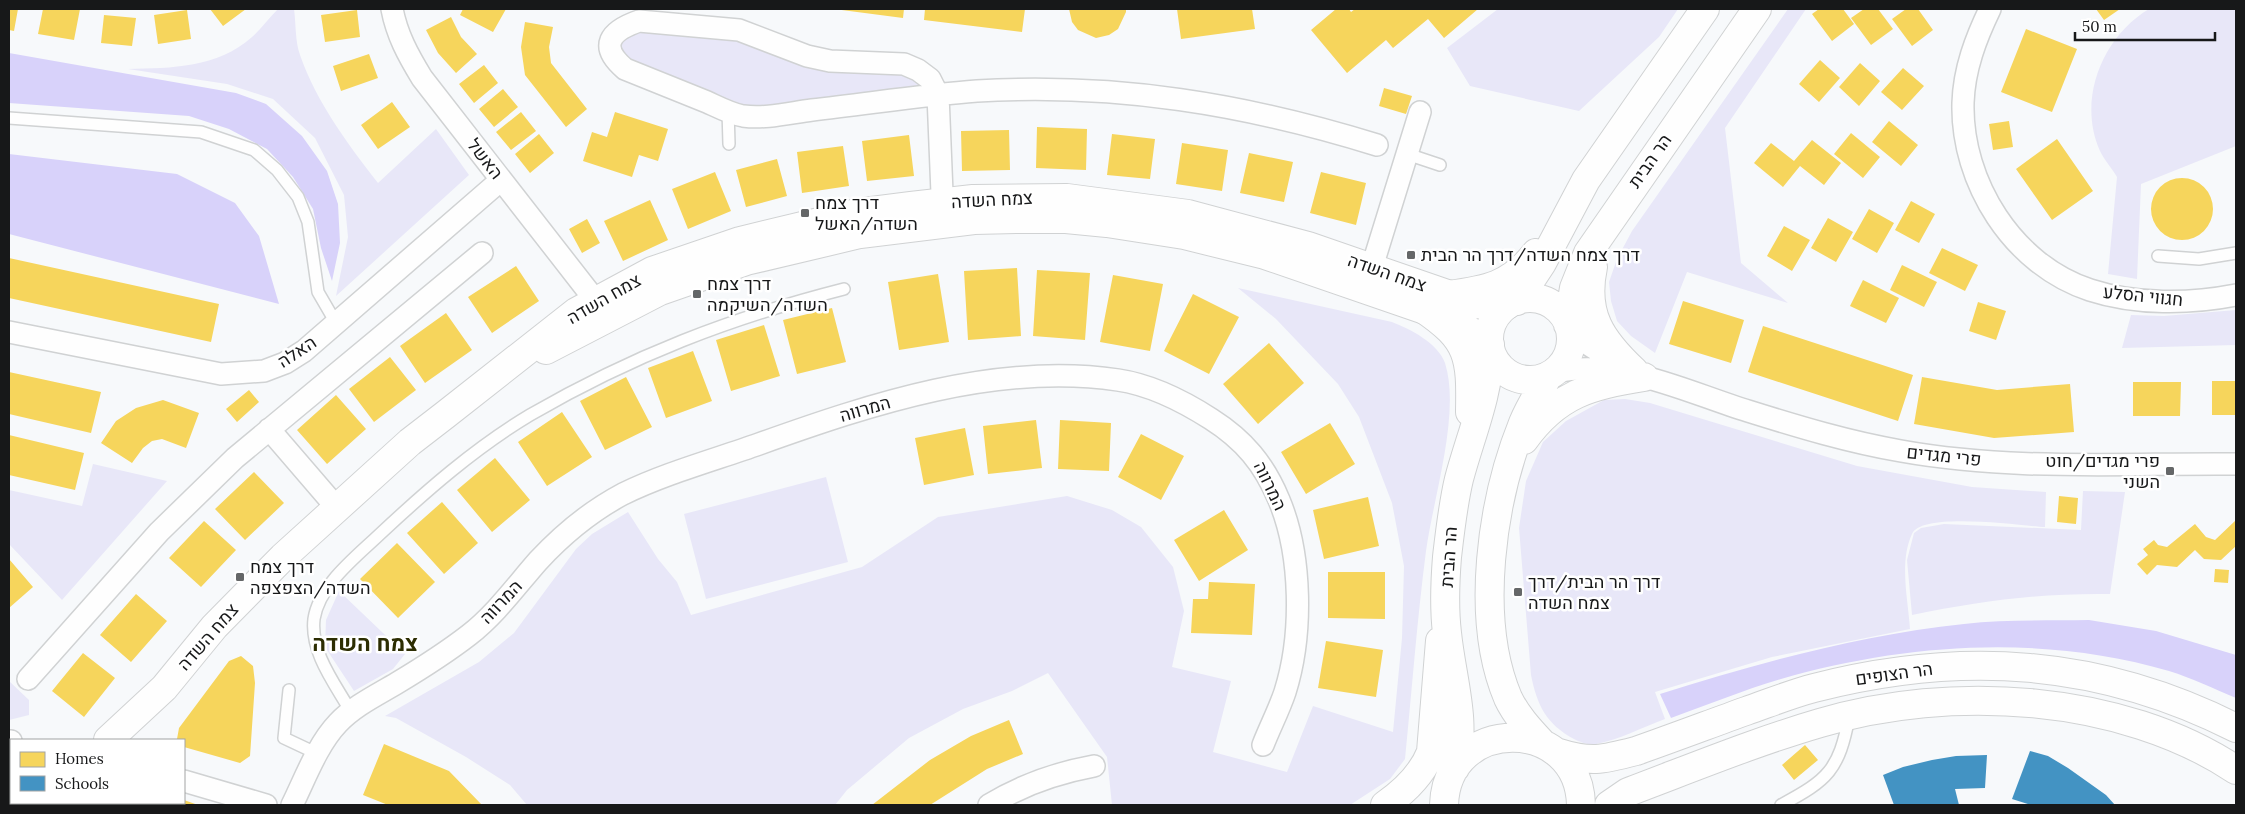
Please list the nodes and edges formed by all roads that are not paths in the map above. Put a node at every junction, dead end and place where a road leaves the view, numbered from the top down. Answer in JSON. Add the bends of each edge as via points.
{"nodes":[{"id":1,"x":392,"y":9,"type":"edge"},
{"id":2,"x":1705,"y":9,"type":"edge"},
{"id":3,"x":1757,"y":9,"type":"edge"},
{"id":4,"x":1990,"y":9,"type":"edge"},
{"id":5,"x":938,"y":96,"type":"junction"},
{"id":6,"x":728,"y":110,"type":"junction"},
{"id":7,"x":1420,"y":112,"type":"dead end"},
{"id":8,"x":9,"y":118,"type":"edge"},
{"id":9,"x":729,"y":144,"type":"dead end"},
{"id":10,"x":1377,"y":145,"type":"dead end"},
{"id":11,"x":1407,"y":154,"type":"junction"},
{"id":12,"x":1440,"y":165,"type":"dead end"},
{"id":13,"x":501,"y":180,"type":"junction"},
{"id":14,"x":942,"y":213,"type":"junction"},
{"id":15,"x":1566,"y":214,"type":"junction"},
{"id":16,"x":1609,"y":220,"type":"junction"},
{"id":17,"x":2236,"y":253,"type":"edge"},
{"id":18,"x":482,"y":254,"type":"dead end"},
{"id":19,"x":2158,"y":256,"type":"dead end"},
{"id":20,"x":1372,"y":267,"type":"junction"},
{"id":21,"x":844,"y":289,"type":"dead end"},
{"id":22,"x":1448,"y":295,"type":"junction"},
{"id":23,"x":2236,"y":295,"type":"edge"},
{"id":24,"x":595,"y":300,"type":"junction"},
{"id":25,"x":1512,"y":303,"type":"junction"},
{"id":26,"x":1422,"y":308,"type":"junction"},
{"id":27,"x":336,"y":323,"type":"junction"},
{"id":28,"x":1569,"y":329,"type":"junction"},
{"id":29,"x":9,"y":332,"type":"edge"},
{"id":30,"x":1490,"y":348,"type":"junction"},
{"id":31,"x":502,"y":371,"type":"junction"},
{"id":32,"x":1552,"y":374,"type":"junction"},
{"id":33,"x":1646,"y":377,"type":"junction"},
{"id":34,"x":269,"y":429,"type":"junction"},
{"id":35,"x":1468,"y":448,"type":"junction"},
{"id":36,"x":1511,"y":462,"type":"junction"},
{"id":37,"x":2236,"y":464,"type":"edge"},
{"id":38,"x":337,"y":508,"type":"junction"},
{"id":39,"x":1446,"y":582,"type":"junction"},
{"id":40,"x":28,"y":679,"type":"dead end"},
{"id":41,"x":164,"y":688,"type":"junction"},
{"id":42,"x":288,"y":690,"type":"dead end"},
{"id":43,"x":351,"y":712,"type":"junction"},
{"id":44,"x":1849,"y":716,"type":"junction"},
{"id":45,"x":2236,"y":728,"type":"edge"},
{"id":46,"x":109,"y":739,"type":"edge"},
{"id":47,"x":138,"y":739,"type":"edge"},
{"id":48,"x":1263,"y":745,"type":"dead end"},
{"id":49,"x":1549,"y":748,"type":"junction"},
{"id":50,"x":318,"y":754,"type":"junction"},
{"id":51,"x":1094,"y":766,"type":"dead end"},
{"id":52,"x":2236,"y":770,"type":"edge"},
{"id":53,"x":185,"y":781,"type":"edge"},
{"id":54,"x":1444,"y":792,"type":"edge"},
{"id":55,"x":266,"y":805,"type":"edge"},
{"id":56,"x":292,"y":805,"type":"edge"},
{"id":57,"x":989,"y":805,"type":"edge"},
{"id":58,"x":1385,"y":805,"type":"edge"},
{"id":59,"x":1581,"y":805,"type":"edge"},
{"id":60,"x":1609,"y":805,"type":"edge"},
{"id":61,"x":1781,"y":805,"type":"edge"}],
"edges":[{"from":1,"to":13,"type":"street","name":"האשל","via":[[403,47],[422,78]]},
{"from":2,"to":15,"type":"main road","via":[[1586,180]]},
{"from":3,"to":16,"type":"main road","name":"הר הבית"},
{"from":4,"to":23,"type":"street","name":"חגווי הסלע","via":[[1968,66],[1963,101],[1964,136],[1971,167],[2001,224],[2018,244],[2063,277],[2090,290],[2162,301]]},
{"from":5,"to":6,"type":"street","via":[[763,118],[740,116]]},
{"from":5,"to":6,"type":"street","via":[[930,79],[904,64],[830,61],[807,56],[739,30],[639,21],[624,26],[612,36],[609,46],[612,58],[624,69]]},
{"from":5,"to":10,"type":"street","via":[[977,91],[1038,90],[1174,98],[1277,116]]},
{"from":5,"to":14,"type":"street"},
{"from":6,"to":9,"type":"lane"},
{"from":7,"to":11,"type":"street"},
{"from":8,"to":27,"type":"lane","via":[[200,132],[254,150],[277,170],[298,197],[308,222],[318,292]]},
{"from":11,"to":12,"type":"lane"},
{"from":11,"to":20,"type":"street"},
{"from":13,"to":24,"type":"street","name":"האשל"},
{"from":13,"to":27,"type":"street","name":"האלה"},
{"from":14,"to":20,"type":"main road","name":"צמח השדה","via":[[972,199],[1067,198],[1188,214],[1270,234]]},
{"from":14,"to":24,"type":"main road","name":"צמח השדה","via":[[856,213],[740,241],[652,272]]},
{"from":14,"to":26,"type":"main road","name":"צמח השדה","via":[[974,220],[1066,219],[1184,235],[1301,266]]},
{"from":14,"to":31,"type":"main road","name":"צמח השדה","via":[[746,261],[660,291]]},
{"from":15,"to":22,"type":"main road","via":[[1534,256],[1510,278],[1484,291]]},
{"from":15,"to":25,"type":"main road","via":[[1542,263]]},
{"from":16,"to":28,"type":"main road","name":"הר הבית","via":[[1588,253],[1574,288]]},
{"from":16,"to":33,"type":"main road","via":[[1591,278],[1591,308],[1601,333],[1619,357]]},
{"from":17,"to":19,"type":"lane","via":[[2199,259]]},
{"from":18,"to":34,"type":"street"},
{"from":20,"to":22,"type":"main road","name":"צמח השדה"},
{"from":21,"to":43,"type":"lane","via":[[719,325],[637,360],[529,416],[424,494],[361,552],[324,592],[314,619],[314,641]]},
{"from":22,"to":25,"type":"main road","name":"צמח השדה","via":[[1476,304]]},
{"from":24,"to":31,"type":"main road","name":"צמח השדה"},
{"from":25,"to":28,"type":"main road","via":[[1534,298],[1550,304],[1561,313]]},
{"from":25,"to":30,"type":"main road","via":[[1492,322]]},
{"from":26,"to":30,"type":"main road","name":"צמח השדה","via":[[1454,320]]},
{"from":26,"to":35,"type":"main road","via":[[1448,327],[1466,351],[1470,368]]},
{"from":27,"to":29,"type":"street","name":"האלה","via":[[285,363],[243,374],[186,368]]},
{"from":28,"to":32,"type":"main road","via":[[1568,353]]},
{"from":28,"to":33,"type":"street","name":"פרי מגדים","via":[[1590,348]]},
{"from":30,"to":32,"type":"main road","via":[[1502,370],[1514,378],[1528,380]]},
{"from":30,"to":35,"type":"main road","name":"הר הבית","via":[[1487,389]]},
{"from":31,"to":38,"type":"main road","name":"צמח השדה","via":[[410,442]]},
{"from":32,"to":33,"type":"street","name":"פרי מגדים","via":[[1578,367],[1606,368]]},
{"from":32,"to":36,"type":"main road","via":[[1523,423]]},
{"from":33,"to":36,"type":"main road","via":[[1602,384],[1573,395],[1540,422]]},
{"from":33,"to":37,"type":"street","name":"פרי מגדים","via":[[1853,442],[1939,457],[2054,465]]},
{"from":34,"to":38,"type":"street"},
{"from":34,"to":40,"type":"street","via":[[165,526]]},
{"from":35,"to":39,"type":"main road","name":"הר הבית","via":[[1450,530]]},
{"from":36,"to":49,"type":"main road","via":[[1501,496],[1492,562],[1492,628],[1508,698],[1522,722]]},
{"from":38,"to":41,"type":"main road","name":"צמח השדה","via":[[237,603]]},
{"from":39,"to":54,"type":"main road","name":"הר הבית","via":[[1447,633],[1461,728],[1460,747]]},
{"from":39,"to":58,"type":"main road","via":[[1430,752],[1417,777]]},
{"from":41,"to":46,"type":"main road","name":"צמח השדה"},
{"from":41,"to":47,"type":"main road","name":"צמח השדה"},
{"from":42,"to":50,"type":"lane","via":[[284,738]]},
{"from":43,"to":48,"type":"street","name":"המרווה","via":[[471,633],[565,534],[584,518],[624,494],[816,424],[891,402],[1000,380],[1078,378],[1119,380],[1181,401],[1240,440],[1256,456],[1270,478],[1284,509],[1298,579],[1297,614],[1286,689]]},
{"from":43,"to":50,"type":"street","name":"המרווה","via":[[337,724]]},
{"from":44,"to":52,"type":"main road","name":"הר הצופים","via":[[1952,702],[1992,701],[2081,710],[2156,730]]},
{"from":44,"to":60,"type":"main road","name":"הר הצופים","via":[[1788,734],[1628,792]]},
{"from":44,"to":61,"type":"lane","via":[[1841,754],[1834,768]]},
{"from":45,"to":49,"type":"main road","name":"הר הצופים","via":[[2169,697],[2087,675],[2039,669],[1950,667],[1878,674],[1812,688],[1608,759],[1582,761]]},
{"from":49,"to":54,"type":"main road","name":"הר הצופים","via":[[1519,737],[1492,740],[1465,756]]},
{"from":49,"to":59,"type":"main road","via":[[1576,778]]},
{"from":50,"to":56,"type":"street","name":"המרווה"},
{"from":51,"to":57,"type":"street","via":[[1051,775]]},
{"from":53,"to":55,"type":"street"}]}
